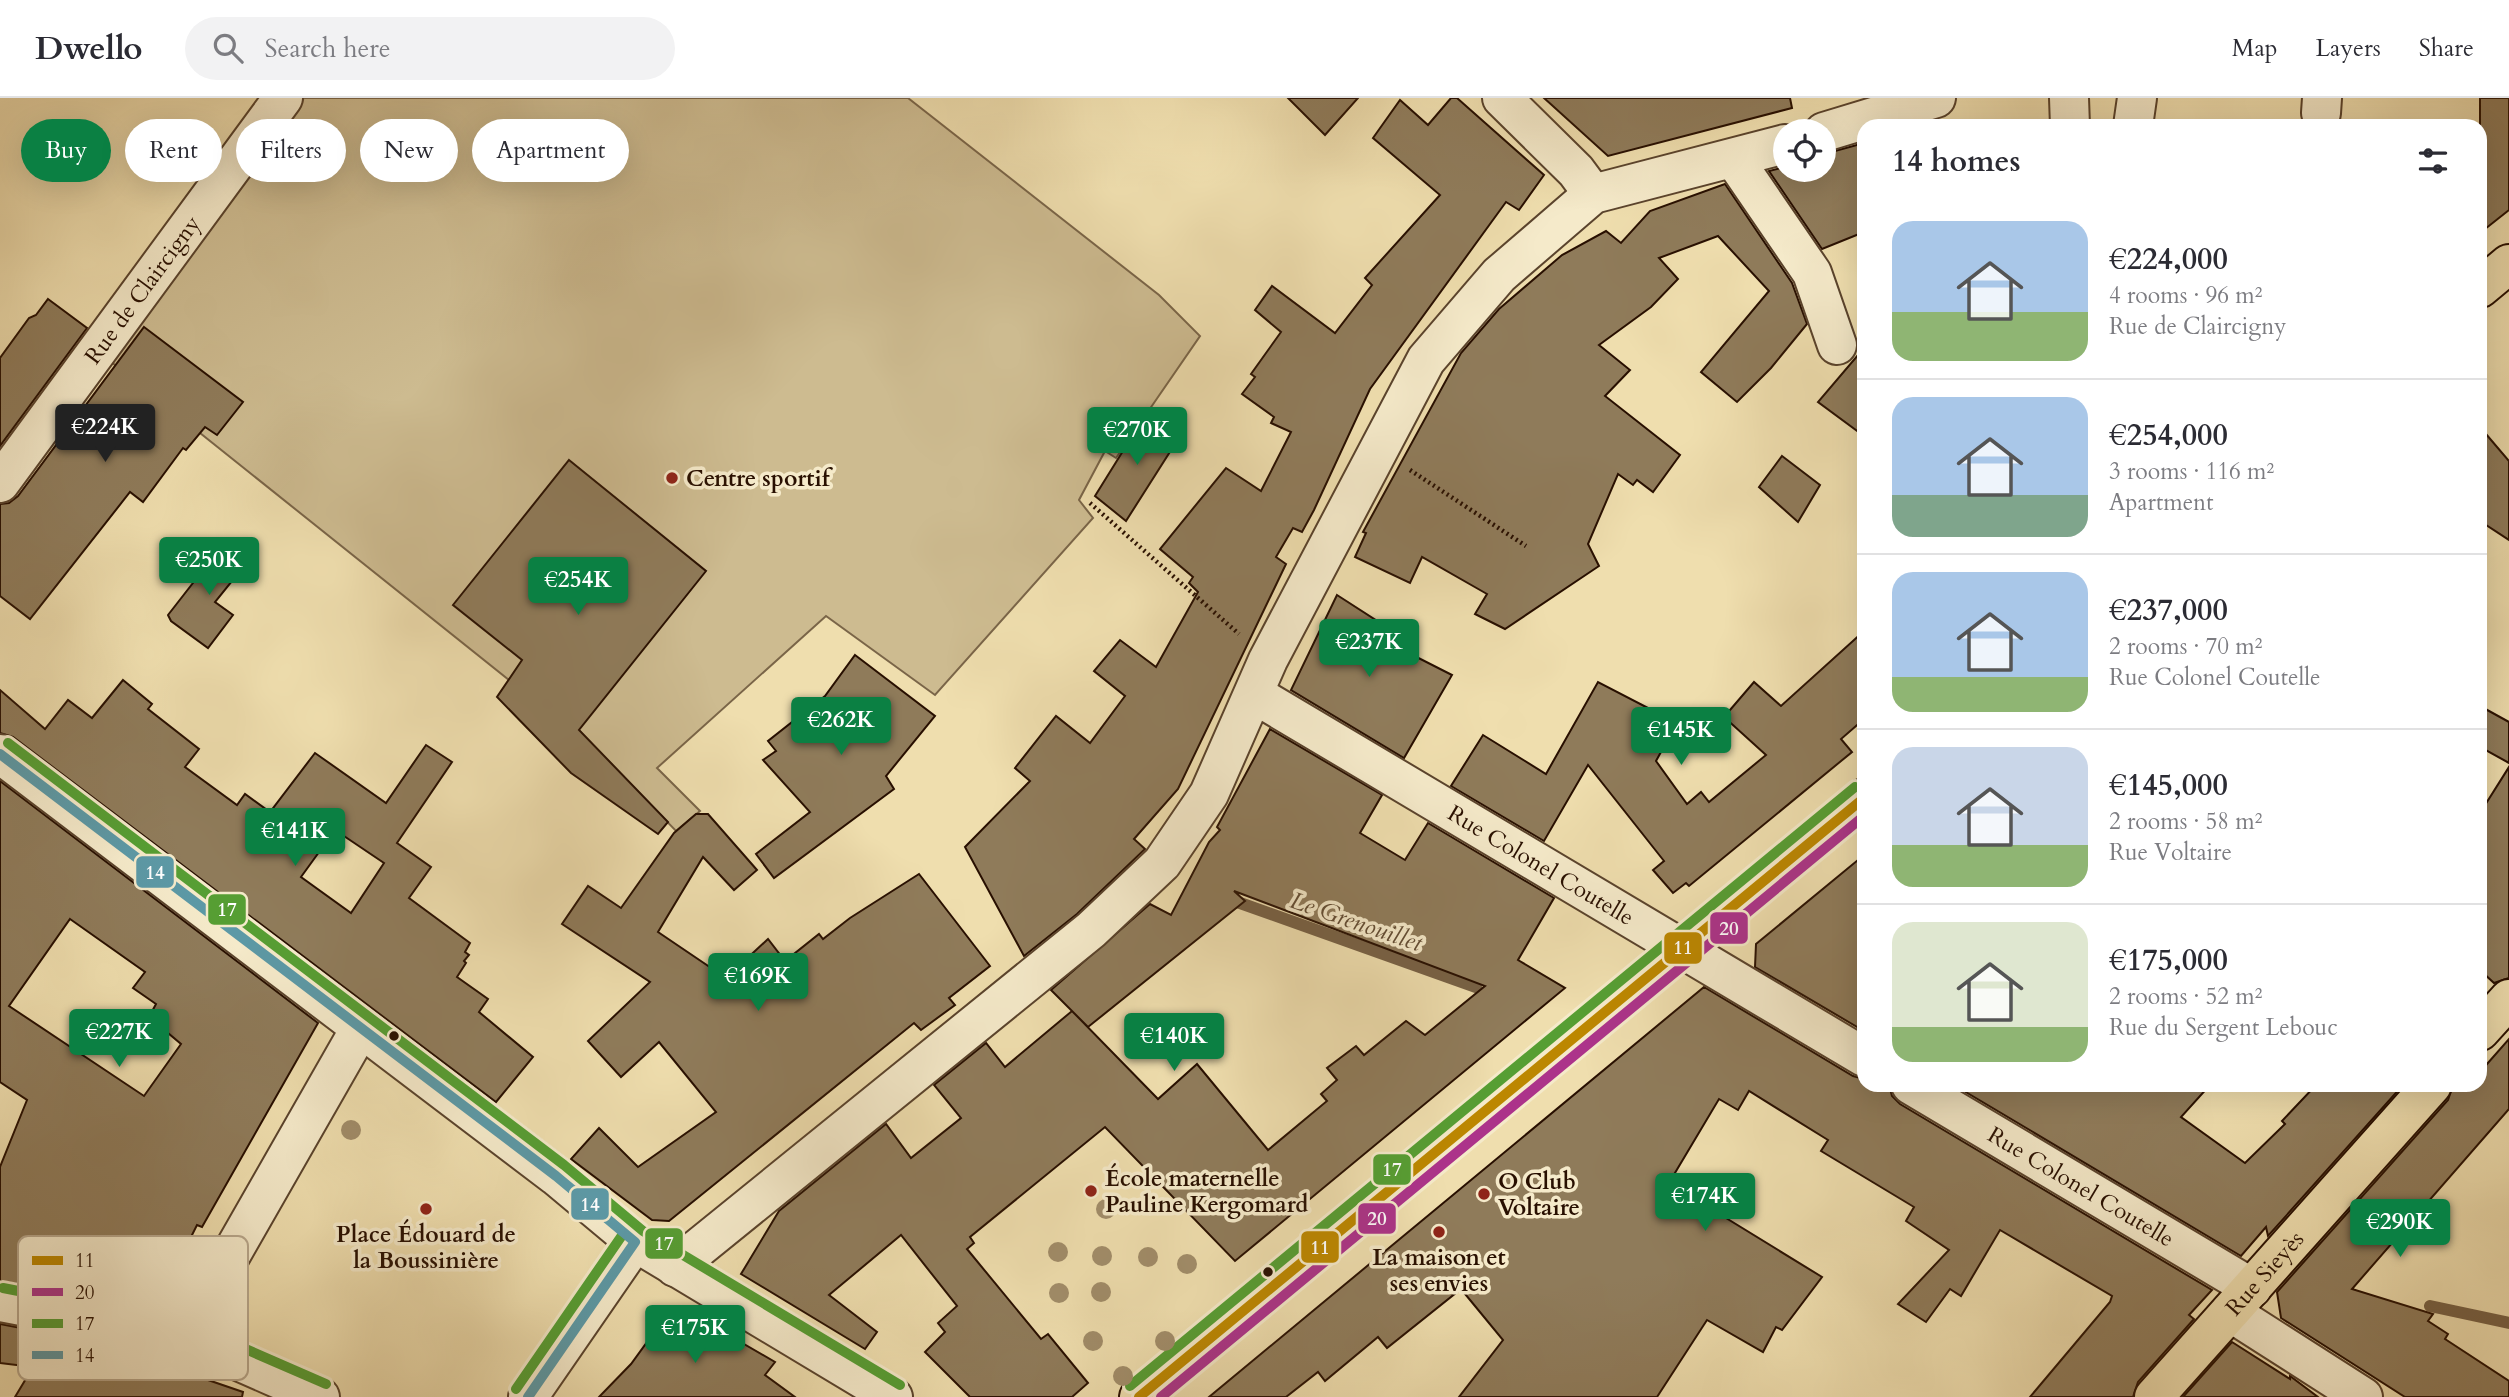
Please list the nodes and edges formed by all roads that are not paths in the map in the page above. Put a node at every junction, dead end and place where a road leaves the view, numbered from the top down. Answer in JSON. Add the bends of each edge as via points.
{"nodes":[{"id":1,"x":283,"y":98,"type":"edge"},
{"id":2,"x":1502,"y":98,"type":"edge"},
{"id":3,"x":1936,"y":98,"type":"edge"},
{"id":4,"x":2069,"y":98,"type":"edge"},
{"id":5,"x":2137,"y":98,"type":"edge"},
{"id":6,"x":1867,"y":119,"type":"edge"},
{"id":7,"x":2070,"y":119,"type":"edge"},
{"id":8,"x":2134,"y":119,"type":"edge"},
{"id":9,"x":1857,"y":122,"type":"edge"},
{"id":10,"x":1836,"y":128,"type":"edge"},
{"id":11,"x":1773,"y":148,"type":"edge"},
{"id":12,"x":1734,"y":159,"type":"junction"},
{"id":13,"x":1593,"y":194,"type":"junction"},
{"id":14,"x":2509,"y":264,"type":"edge"},
{"id":15,"x":2487,"y":282,"type":"edge"},
{"id":16,"x":1837,"y":345,"type":"dead end"},
{"id":17,"x":0,"y":483,"type":"edge"},
{"id":18,"x":1261,"y":677,"type":"junction"},
{"id":19,"x":0,"y":754,"type":"edge"},
{"id":20,"x":1857,"y":804,"type":"edge"},
{"id":21,"x":1681,"y":948,"type":"junction"},
{"id":22,"x":2509,"y":999,"type":"edge"},
{"id":23,"x":2487,"y":1023,"type":"edge"},
{"id":24,"x":360,"y":1029,"type":"junction"},
{"id":25,"x":1857,"y":1053,"type":"edge"},
{"id":26,"x":1922,"y":1092,"type":"edge"},
{"id":27,"x":2426,"y":1092,"type":"edge"},
{"id":28,"x":242,"y":1236,"type":"edge"},
{"id":29,"x":635,"y":1242,"type":"junction"},
{"id":30,"x":675,"y":1267,"type":"junction"},
{"id":31,"x":2241,"y":1300,"type":"junction"},
{"id":32,"x":0,"y":1302,"type":"edge"},
{"id":33,"x":18,"y":1305,"type":"edge"},
{"id":34,"x":248,"y":1365,"type":"edge"},
{"id":35,"x":320,"y":1397,"type":"edge"},
{"id":36,"x":528,"y":1397,"type":"edge"},
{"id":37,"x":893,"y":1397,"type":"edge"},
{"id":38,"x":1139,"y":1397,"type":"edge"},
{"id":39,"x":2154,"y":1397,"type":"edge"},
{"id":40,"x":2362,"y":1397,"type":"edge"}],
"edges":[{"from":1,"to":17,"type":"street","name":"Rue de Claircigny"},
{"from":2,"to":13,"type":"street"},
{"from":3,"to":6,"type":"street"},
{"from":4,"to":7,"type":"street"},
{"from":5,"to":8,"type":"street"},
{"from":9,"to":10,"type":"street"},
{"from":11,"to":12,"type":"street"},
{"from":12,"to":13,"type":"street"},
{"from":12,"to":16,"type":"street","via":[[1812,272]]},
{"from":13,"to":18,"type":"street","via":[[1499,275],[1426,360]]},
{"from":14,"to":15,"type":"main road"},
{"from":18,"to":21,"type":"street","name":"Rue Colonel Coutelle"},
{"from":18,"to":30,"type":"street","via":[[1209,794],[1162,863],[1091,930]]},
{"from":19,"to":24,"type":"street"},
{"from":20,"to":21,"type":"main road"},
{"from":21,"to":25,"type":"street","name":"Rue Colonel Coutelle"},
{"from":21,"to":38,"type":"main road"},
{"from":22,"to":23,"type":"main road"},
{"from":24,"to":28,"type":"street"},
{"from":24,"to":29,"type":"street","via":[[556,1176]]},
{"from":26,"to":31,"type":"street","name":"Rue Colonel Coutelle"},
{"from":27,"to":31,"type":"main road","name":"Rue Sieyès"},
{"from":29,"to":30,"type":"street"},
{"from":29,"to":36,"type":"street"},
{"from":30,"to":37,"type":"street"},
{"from":31,"to":39,"type":"main road","name":"Rue Sieyès"},
{"from":31,"to":40,"type":"street","name":"Rue Colonel Coutelle"},
{"from":32,"to":33,"type":"street"},
{"from":34,"to":35,"type":"street"}]}
